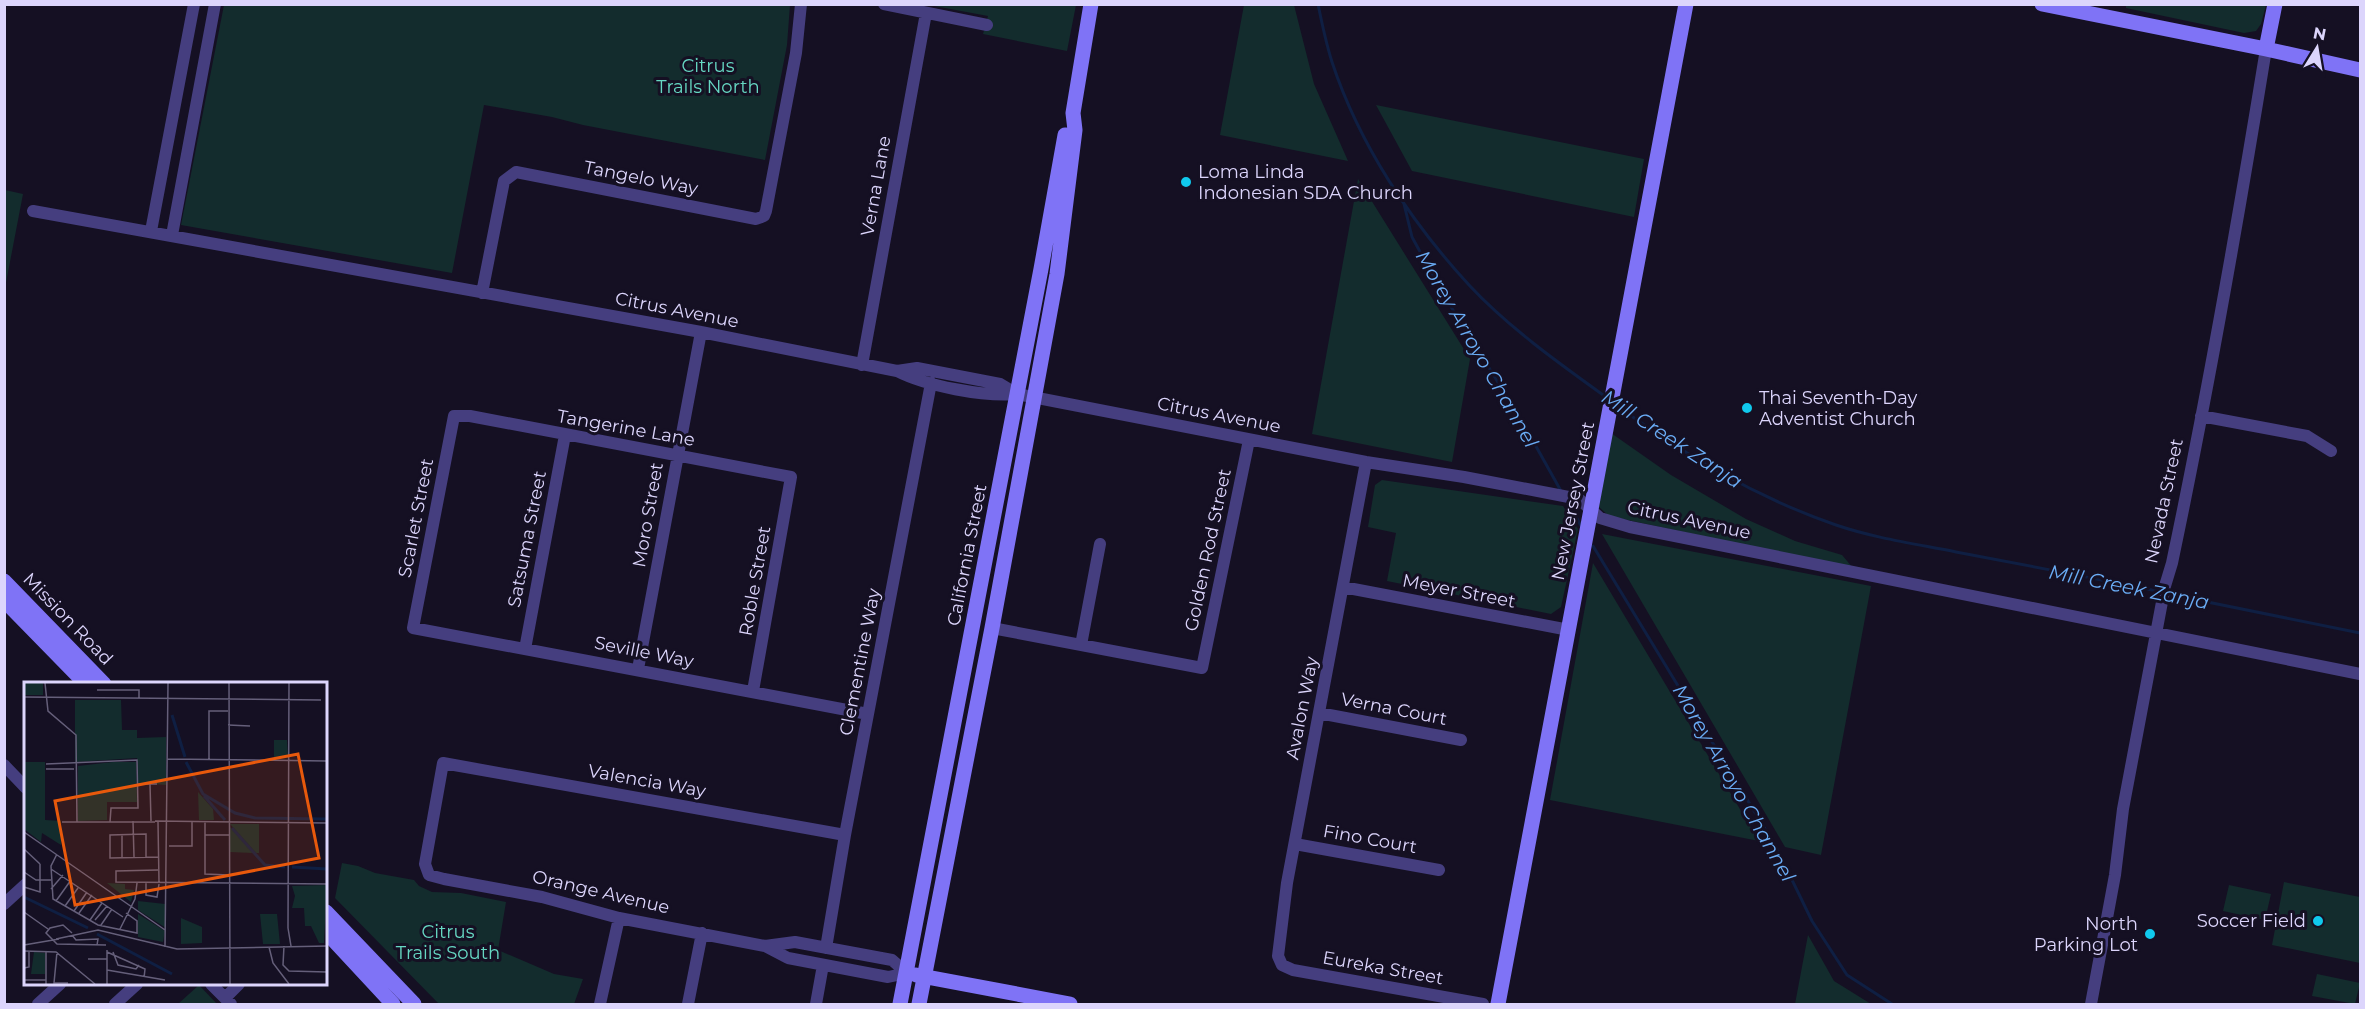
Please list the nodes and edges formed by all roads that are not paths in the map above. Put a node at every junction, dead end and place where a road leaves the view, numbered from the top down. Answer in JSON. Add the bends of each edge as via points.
{"nodes":[{"id":1,"x":194,"y":4,"type":"edge"},
{"id":2,"x":215,"y":4,"type":"edge"},
{"id":3,"x":801,"y":4,"type":"edge"},
{"id":4,"x":884,"y":4,"type":"edge"},
{"id":5,"x":1091,"y":4,"type":"edge"},
{"id":6,"x":1686,"y":4,"type":"edge"},
{"id":7,"x":2042,"y":4,"type":"edge"},
{"id":8,"x":2275,"y":4,"type":"edge"},
{"id":9,"x":926,"y":13,"type":"junction"},
{"id":10,"x":987,"y":25,"type":"dead end"},
{"id":11,"x":2266,"y":49,"type":"junction"},
{"id":12,"x":2361,"y":70,"type":"edge"},
{"id":13,"x":1073,"y":113,"type":"junction"},
{"id":14,"x":33,"y":211,"type":"dead end"},
{"id":15,"x":151,"y":231,"type":"junction"},
{"id":16,"x":172,"y":235,"type":"junction"},
{"id":17,"x":482,"y":292,"type":"junction"},
{"id":18,"x":701,"y":332,"type":"junction"},
{"id":19,"x":862,"y":365,"type":"junction"},
{"id":20,"x":897,"y":371,"type":"junction"},
{"id":21,"x":931,"y":383,"type":"junction"},
{"id":22,"x":1017,"y":394,"type":"junction"},
{"id":23,"x":1034,"y":397,"type":"junction"},
{"id":24,"x":454,"y":416,"type":"joint"},
{"id":25,"x":2201,"y":417,"type":"junction"},
{"id":26,"x":565,"y":435,"type":"junction"},
{"id":27,"x":1249,"y":440,"type":"junction"},
{"id":28,"x":2331,"y":452,"type":"dead end"},
{"id":29,"x":677,"y":455,"type":"junction"},
{"id":30,"x":1366,"y":462,"type":"junction"},
{"id":31,"x":791,"y":477,"type":"joint"},
{"id":32,"x":1590,"y":510,"type":"junction"},
{"id":33,"x":1100,"y":544,"type":"dead end"},
{"id":34,"x":4,"y":581,"type":"edge"},
{"id":35,"x":1342,"y":587,"type":"junction"},
{"id":36,"x":4,"y":600,"type":"edge"},
{"id":37,"x":413,"y":628,"type":"joint"},
{"id":38,"x":992,"y":628,"type":"junction"},
{"id":39,"x":1569,"y":630,"type":"junction"},
{"id":40,"x":2156,"y":633,"type":"junction"},
{"id":41,"x":1080,"y":645,"type":"junction"},
{"id":42,"x":525,"y":649,"type":"junction"},
{"id":43,"x":638,"y":669,"type":"junction"},
{"id":44,"x":2361,"y":674,"type":"edge"},
{"id":45,"x":84,"y":682,"type":"edge"},
{"id":46,"x":102,"y":682,"type":"edge"},
{"id":47,"x":753,"y":691,"type":"junction"},
{"id":48,"x":1319,"y":713,"type":"junction"},
{"id":49,"x":868,"y":714,"type":"junction"},
{"id":50,"x":1461,"y":740,"type":"dead end"},
{"id":51,"x":6,"y":770,"type":"edge"},
{"id":52,"x":24,"y":786,"type":"edge"},
{"id":53,"x":845,"y":835,"type":"junction"},
{"id":54,"x":1295,"y":844,"type":"junction"},
{"id":55,"x":1439,"y":870,"type":"dead end"},
{"id":56,"x":429,"y":875,"type":"joint"},
{"id":57,"x":24,"y":886,"type":"edge"},
{"id":58,"x":4,"y":904,"type":"edge"},
{"id":59,"x":327,"y":913,"type":"edge"},
{"id":60,"x":619,"y":918,"type":"junction"},
{"id":61,"x":327,"y":933,"type":"edge"},
{"id":62,"x":702,"y":933,"type":"junction"},
{"id":63,"x":765,"y":946,"type":"junction"},
{"id":64,"x":826,"y":948,"type":"junction"},
{"id":65,"x":1279,"y":961,"type":"joint"},
{"id":66,"x":823,"y":965,"type":"junction"},
{"id":67,"x":907,"y":973,"type":"junction"},
{"id":68,"x":924,"y":976,"type":"junction"},
{"id":69,"x":59,"y":985,"type":"edge"},
{"id":70,"x":136,"y":985,"type":"edge"},
{"id":71,"x":214,"y":985,"type":"edge"},
{"id":72,"x":238,"y":985,"type":"edge"},
{"id":73,"x":228,"y":1001,"type":"edge"},
{"id":74,"x":38,"y":1005,"type":"edge"},
{"id":75,"x":115,"y":1005,"type":"edge"},
{"id":76,"x":393,"y":1005,"type":"edge"},
{"id":77,"x":414,"y":1005,"type":"edge"},
{"id":78,"x":600,"y":1005,"type":"edge"},
{"id":79,"x":688,"y":1005,"type":"edge"},
{"id":80,"x":816,"y":1005,"type":"edge"},
{"id":81,"x":900,"y":1005,"type":"edge"},
{"id":82,"x":919,"y":1005,"type":"edge"},
{"id":83,"x":1070,"y":1005,"type":"edge"},
{"id":84,"x":1483,"y":1005,"type":"edge"},
{"id":85,"x":1498,"y":1005,"type":"edge"},
{"id":86,"x":2091,"y":1005,"type":"edge"}],
"edges":[{"from":1,"to":15,"type":"street"},
{"from":2,"to":16,"type":"street"},
{"from":3,"to":17,"type":"street","name":"Tangelo Way","via":[[796,53],[764,216],[756,219],[516,172],[504,181]]},
{"from":4,"to":9,"type":"street"},
{"from":5,"to":13,"type":"street","name":"California Street"},
{"from":6,"to":32,"type":"street","name":"New Jersey Street"},
{"from":7,"to":11,"type":"street"},
{"from":8,"to":11,"type":"street","name":"Nevada Street"},
{"from":9,"to":10,"type":"street"},
{"from":9,"to":19,"type":"street","name":"Verna Lane"},
{"from":11,"to":12,"type":"street"},
{"from":11,"to":25,"type":"street","name":"Nevada Street"},
{"from":13,"to":22,"type":"street","name":"California Street","via":[[1066,129]]},
{"from":13,"to":23,"type":"street","name":"California Street","via":[[1075,130],[1058,264]]},
{"from":14,"to":15,"type":"street","name":"Citrus Avenue"},
{"from":15,"to":16,"type":"street","name":"Citrus Avenue"},
{"from":16,"to":17,"type":"street","name":"Citrus Avenue"},
{"from":17,"to":18,"type":"street","name":"Citrus Avenue"},
{"from":18,"to":19,"type":"street","name":"Citrus Avenue"},
{"from":18,"to":29,"type":"street","name":"Moro Street"},
{"from":19,"to":20,"type":"street","name":"Citrus Avenue"},
{"from":20,"to":21,"type":"street","name":"Citrus Avenue"},
{"from":20,"to":22,"type":"street","name":"Citrus Avenue","via":[[917,368],[1000,384]]},
{"from":21,"to":22,"type":"street","name":"Citrus Avenue","via":[[999,395]]},
{"from":21,"to":49,"type":"street","name":"Clementine Way"},
{"from":22,"to":23,"type":"street","name":"Citrus Avenue"},
{"from":22,"to":67,"type":"street","name":"California Street"},
{"from":23,"to":27,"type":"street","name":"Citrus Avenue"},
{"from":23,"to":38,"type":"street","name":"California Street"},
{"from":24,"to":26,"type":"street","name":"Tangerine Lane"},
{"from":24,"to":37,"type":"street","name":"Scarlet Street"},
{"from":25,"to":28,"type":"street","via":[[2307,436]]},
{"from":25,"to":40,"type":"street","name":"Nevada Street"},
{"from":26,"to":29,"type":"street","name":"Tangerine Lane"},
{"from":26,"to":42,"type":"street","name":"Satsuma Street"},
{"from":27,"to":30,"type":"street","name":"Citrus Avenue"},
{"from":27,"to":41,"type":"street","name":"Golden Rod Street","via":[[1202,668]]},
{"from":29,"to":31,"type":"street","name":"Tangerine Lane"},
{"from":29,"to":43,"type":"street","name":"Moro Street"},
{"from":30,"to":32,"type":"street","name":"Citrus Avenue","via":[[1579,499]]},
{"from":30,"to":35,"type":"street","name":"Avalon Way"},
{"from":31,"to":47,"type":"street","name":"Roble Street"},
{"from":32,"to":39,"type":"street","name":"New Jersey Street"},
{"from":32,"to":40,"type":"street","name":"Citrus Avenue","via":[[1600,518],[1630,527]]},
{"from":33,"to":41,"type":"street"},
{"from":34,"to":46,"type":"street","name":"Mission Road"},
{"from":35,"to":39,"type":"street","name":"Meyer Street"},
{"from":35,"to":48,"type":"street","name":"Avalon Way"},
{"from":36,"to":45,"type":"street","name":"Mission Road"},
{"from":37,"to":42,"type":"street","name":"Seville Way"},
{"from":38,"to":41,"type":"street"},
{"from":38,"to":68,"type":"street","name":"California Street"},
{"from":39,"to":85,"type":"street","name":"New Jersey Street"},
{"from":40,"to":44,"type":"street","name":"Citrus Avenue"},
{"from":40,"to":86,"type":"street","name":"Nevada Street"},
{"from":42,"to":43,"type":"street","name":"Seville Way"},
{"from":43,"to":47,"type":"street","name":"Seville Way"},
{"from":47,"to":49,"type":"street","name":"Seville Way"},
{"from":48,"to":50,"type":"street","name":"Verna Court"},
{"from":48,"to":54,"type":"street","name":"Avalon Way"},
{"from":49,"to":53,"type":"street","name":"Clementine Way"},
{"from":51,"to":52,"type":"street"},
{"from":53,"to":56,"type":"street","name":"Valencia Way","via":[[443,763],[425,864]]},
{"from":53,"to":64,"type":"street","name":"Clementine Way"},
{"from":54,"to":55,"type":"street","name":"Fino Court"},
{"from":54,"to":65,"type":"street","name":"Avalon Way","via":[[1278,946]]},
{"from":56,"to":60,"type":"street","name":"Orange Avenue","via":[[542,897]]},
{"from":57,"to":58,"type":"street"},
{"from":59,"to":77,"type":"street"},
{"from":60,"to":62,"type":"street","name":"Orange Avenue"},
{"from":60,"to":78,"type":"street"},
{"from":61,"to":76,"type":"street"},
{"from":62,"to":63,"type":"street","name":"Orange Avenue"},
{"from":62,"to":79,"type":"street"},
{"from":63,"to":64,"type":"street","name":"Orange Avenue","via":[[795,942]]},
{"from":63,"to":66,"type":"street","name":"Orange Avenue","via":[[788,958]]},
{"from":64,"to":67,"type":"street","name":"Orange Avenue","via":[[892,960]]},
{"from":65,"to":84,"type":"street","name":"Eureka Street","via":[[1293,970]]},
{"from":66,"to":67,"type":"street","name":"Orange Avenue","via":[[888,977]]},
{"from":66,"to":80,"type":"street"},
{"from":67,"to":68,"type":"street","name":"Orange Avenue"},
{"from":67,"to":81,"type":"street","name":"California Street"},
{"from":68,"to":82,"type":"street","name":"California Street"},
{"from":68,"to":83,"type":"street","name":"Orange Avenue"},
{"from":69,"to":74,"type":"street"},
{"from":70,"to":75,"type":"street"},
{"from":71,"to":73,"type":"street"},
{"from":72,"to":73,"type":"street"}]}
